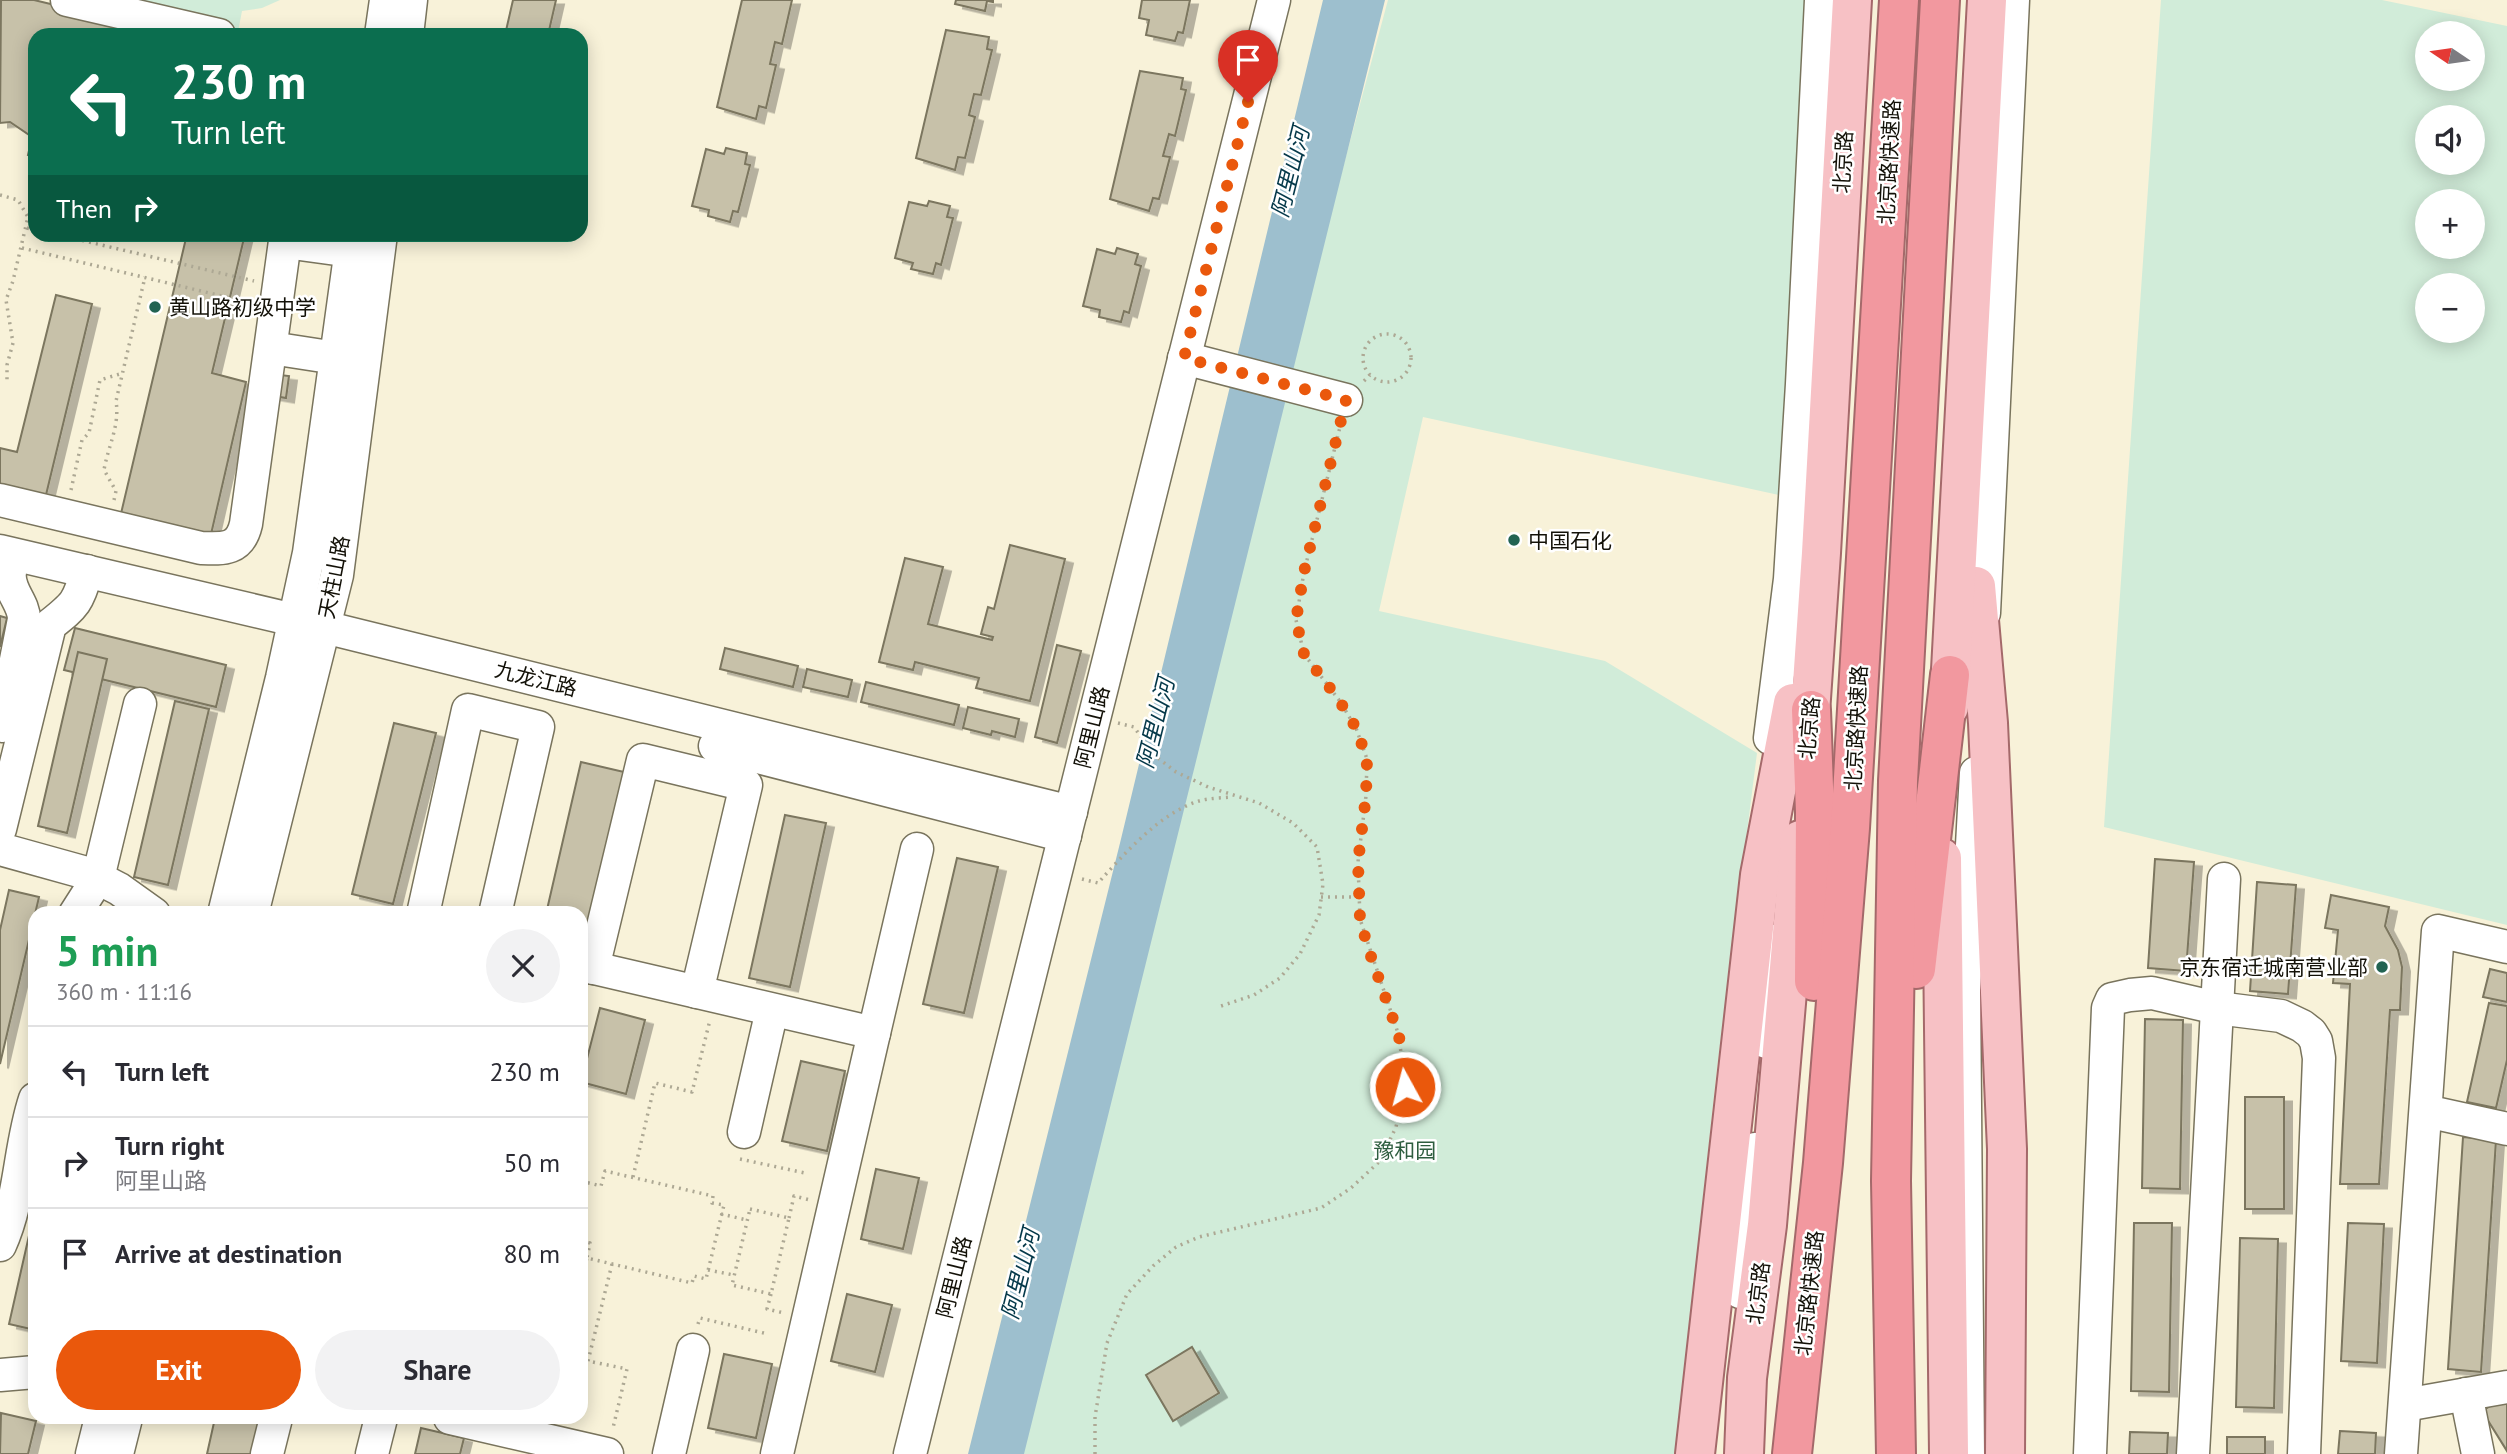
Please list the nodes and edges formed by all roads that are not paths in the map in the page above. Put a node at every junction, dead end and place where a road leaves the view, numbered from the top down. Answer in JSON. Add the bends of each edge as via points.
{"nodes":[{"id":1,"x":67,"y":0,"type":"edge"},
{"id":2,"x":386,"y":0,"type":"edge"},
{"id":3,"x":411,"y":0,"type":"edge"},
{"id":4,"x":1274,"y":0,"type":"edge"},
{"id":5,"x":1821,"y":0,"type":"edge"},
{"id":6,"x":1852,"y":0,"type":"edge"},
{"id":7,"x":1899,"y":0,"type":"edge"},
{"id":8,"x":1940,"y":0,"type":"edge"},
{"id":9,"x":1987,"y":0,"type":"edge"},
{"id":10,"x":2013,"y":0,"type":"edge"},
{"id":11,"x":189,"y":28,"type":"edge"},
{"id":12,"x":383,"y":28,"type":"edge"},
{"id":13,"x":408,"y":28,"type":"edge"},
{"id":14,"x":285,"y":242,"type":"edge"},
{"id":15,"x":380,"y":242,"type":"edge"},
{"id":16,"x":352,"y":243,"type":"edge"},
{"id":17,"x":271,"y":348,"type":"junction"},
{"id":18,"x":336,"y":358,"type":"junction"},
{"id":19,"x":1199,"y":362,"type":"junction"},
{"id":20,"x":1346,"y":400,"type":"road end"},
{"id":21,"x":0,"y":500,"type":"edge"},
{"id":22,"x":1821,"y":553,"type":"junction"},
{"id":23,"x":3,"y":564,"type":"edge"},
{"id":24,"x":84,"y":580,"type":"junction"},
{"id":25,"x":307,"y":632,"type":"junction"},
{"id":26,"x":1966,"y":666,"type":"junction"},
{"id":27,"x":140,"y":704,"type":"dead end"},
{"id":28,"x":1811,"y":710,"type":"junction"},
{"id":29,"x":0,"y":740,"type":"edge"},
{"id":30,"x":1068,"y":824,"type":"junction"},
{"id":31,"x":0,"y":829,"type":"edge"},
{"id":32,"x":1767,"y":839,"type":"junction"},
{"id":33,"x":917,"y":849,"type":"dead end"},
{"id":34,"x":0,"y":850,"type":"edge"},
{"id":35,"x":98,"y":878,"type":"junction"},
{"id":36,"x":2224,"y":879,"type":"dead end"},
{"id":37,"x":80,"y":906,"type":"edge"},
{"id":38,"x":142,"y":906,"type":"edge"},
{"id":39,"x":227,"y":906,"type":"edge"},
{"id":40,"x":254,"y":906,"type":"edge"},
{"id":41,"x":425,"y":906,"type":"edge"},
{"id":42,"x":497,"y":906,"type":"edge"},
{"id":43,"x":2507,"y":947,"type":"edge"},
{"id":44,"x":588,"y":962,"type":"edge"},
{"id":45,"x":588,"y":966,"type":"edge"},
{"id":46,"x":706,"y":994,"type":"junction"},
{"id":47,"x":2217,"y":1008,"type":"junction"},
{"id":48,"x":772,"y":1010,"type":"junction"},
{"id":49,"x":874,"y":1034,"type":"junction"},
{"id":50,"x":2426,"y":1111,"type":"junction"},
{"id":51,"x":28,"y":1124,"type":"edge"},
{"id":52,"x":2507,"y":1129,"type":"edge"},
{"id":53,"x":744,"y":1132,"type":"road end"},
{"id":54,"x":0,"y":1245,"type":"edge"},
{"id":55,"x":693,"y":1350,"type":"road end"},
{"id":56,"x":28,"y":1373,"type":"edge"},
{"id":57,"x":0,"y":1375,"type":"edge"},
{"id":58,"x":2507,"y":1387,"type":"edge"},
{"id":59,"x":2466,"y":1394,"type":"junction"},
{"id":60,"x":2405,"y":1405,"type":"junction"},
{"id":61,"x":100,"y":1424,"type":"edge"},
{"id":62,"x":124,"y":1424,"type":"edge"},
{"id":63,"x":274,"y":1424,"type":"edge"},
{"id":64,"x":380,"y":1424,"type":"edge"},
{"id":65,"x":473,"y":1424,"type":"edge"},
{"id":66,"x":531,"y":1445,"type":"edge"},
{"id":67,"x":565,"y":1449,"type":"edge"},
{"id":68,"x":2476,"y":1453,"type":"edge"},
{"id":69,"x":92,"y":1454,"type":"edge"},
{"id":70,"x":117,"y":1454,"type":"edge"},
{"id":71,"x":267,"y":1454,"type":"edge"},
{"id":72,"x":372,"y":1454,"type":"edge"},
{"id":73,"x":607,"y":1454,"type":"edge"},
{"id":74,"x":669,"y":1454,"type":"edge"},
{"id":75,"x":777,"y":1454,"type":"edge"},
{"id":76,"x":910,"y":1454,"type":"edge"},
{"id":77,"x":1685,"y":1454,"type":"edge"},
{"id":78,"x":1695,"y":1454,"type":"edge"},
{"id":79,"x":1726,"y":1454,"type":"edge"},
{"id":80,"x":1744,"y":1454,"type":"edge"},
{"id":81,"x":1785,"y":1454,"type":"edge"},
{"id":82,"x":1792,"y":1454,"type":"edge"},
{"id":83,"x":1896,"y":1454,"type":"edge"},
{"id":84,"x":1910,"y":1454,"type":"edge"},
{"id":85,"x":1948,"y":1454,"type":"edge"},
{"id":86,"x":1968,"y":1454,"type":"edge"},
{"id":87,"x":2006,"y":1454,"type":"edge"},
{"id":88,"x":2090,"y":1454,"type":"edge"},
{"id":89,"x":2193,"y":1454,"type":"edge"},
{"id":90,"x":2304,"y":1454,"type":"edge"},
{"id":91,"x":2401,"y":1454,"type":"edge"}],
"edges":[{"from":1,"to":11,"type":"street"},
{"from":2,"to":12,"type":"street"},
{"from":3,"to":13,"type":"street"},
{"from":4,"to":19,"type":"street","name":"阿里山路"},
{"from":5,"to":77,"type":"street","via":[[1790,579],[1726,1070]]},
{"from":6,"to":22,"type":"main road","name":"北京路"},
{"from":7,"to":82,"type":"highway","name":"北京路快速路","via":[[1853,768],[1823,1163]]},
{"from":8,"to":83,"type":"highway","name":"北京路快速路","via":[[1898,768],[1891,1181]]},
{"from":9,"to":26,"type":"main road","via":[[1964,422]]},
{"from":10,"to":26,"type":"street"},
{"from":14,"to":17,"type":"street"},
{"from":15,"to":25,"type":"street","name":"天柱山路","via":[[337,575]]},
{"from":16,"to":18,"type":"street","name":"天柱山路"},
{"from":17,"to":18,"type":"street"},
{"from":17,"to":21,"type":"street","via":[[246,524],[240,540],[226,548],[201,548]]},
{"from":18,"to":25,"type":"street","name":"天柱山路","via":[[309,553]]},
{"from":19,"to":20,"type":"street"},
{"from":19,"to":30,"type":"street","name":"阿里山路"},
{"from":22,"to":28,"type":"main road","name":"北京路"},
{"from":22,"to":32,"type":"main road"},
{"from":23,"to":24,"type":"street","name":"九龙江路"},
{"from":23,"to":29,"type":"street","via":[[24,619]]},
{"from":24,"to":25,"type":"street","name":"九龙江路"},
{"from":24,"to":31,"type":"street","via":[[75,604],[50,625]]},
{"from":25,"to":30,"type":"street","name":"九龙江路"},
{"from":25,"to":39,"type":"street","name":"天柱山路"},
{"from":25,"to":40,"type":"street","name":"天柱山路"},
{"from":26,"to":84,"type":"highway","via":[[1929,842],[1915,979],[1914,1419]]},
{"from":26,"to":85,"type":"main road","via":[[1942,831]]},
{"from":26,"to":86,"type":"street"},
{"from":26,"to":87,"type":"main road","via":[[1988,723],[2007,1149]]},
{"from":27,"to":35,"type":"street"},
{"from":28,"to":80,"type":"main road","name":"北京路","via":[[1767,1225],[1747,1378]]},
{"from":28,"to":81,"type":"highway","via":[[1813,1023]]},
{"from":30,"to":76,"type":"street","name":"阿里山路"},
{"from":32,"to":78,"type":"main road"},
{"from":32,"to":79,"type":"street","via":[[1767,1038]]},
{"from":33,"to":49,"type":"street"},
{"from":34,"to":35,"type":"street"},
{"from":35,"to":37,"type":"street"},
{"from":35,"to":38,"type":"street"},
{"from":36,"to":47,"type":"street"},
{"from":41,"to":42,"type":"street","via":[[468,710],[538,727]]},
{"from":43,"to":50,"type":"street","via":[[2438,931]]},
{"from":44,"to":46,"type":"street","via":[[643,760],[746,785]]},
{"from":45,"to":46,"type":"street"},
{"from":46,"to":48,"type":"street"},
{"from":47,"to":88,"type":"street","via":[[2152,993],[2112,999],[2108,1008]]},
{"from":47,"to":89,"type":"street"},
{"from":47,"to":90,"type":"street","via":[[2281,1016],[2302,1026],[2316,1041]]},
{"from":48,"to":49,"type":"street"},
{"from":48,"to":53,"type":"street"},
{"from":49,"to":75,"type":"street"},
{"from":50,"to":52,"type":"street"},
{"from":50,"to":60,"type":"street"},
{"from":51,"to":54,"type":"street","via":[[12,1212]]},
{"from":55,"to":74,"type":"street"},
{"from":56,"to":57,"type":"street"},
{"from":58,"to":59,"type":"street"},
{"from":59,"to":60,"type":"street"},
{"from":59,"to":68,"type":"street"},
{"from":60,"to":91,"type":"street"},
{"from":61,"to":69,"type":"street"},
{"from":62,"to":70,"type":"street"},
{"from":63,"to":71,"type":"street"},
{"from":64,"to":72,"type":"street"},
{"from":65,"to":66,"type":"street"},
{"from":66,"to":67,"type":"street"},
{"from":67,"to":73,"type":"street"}]}
